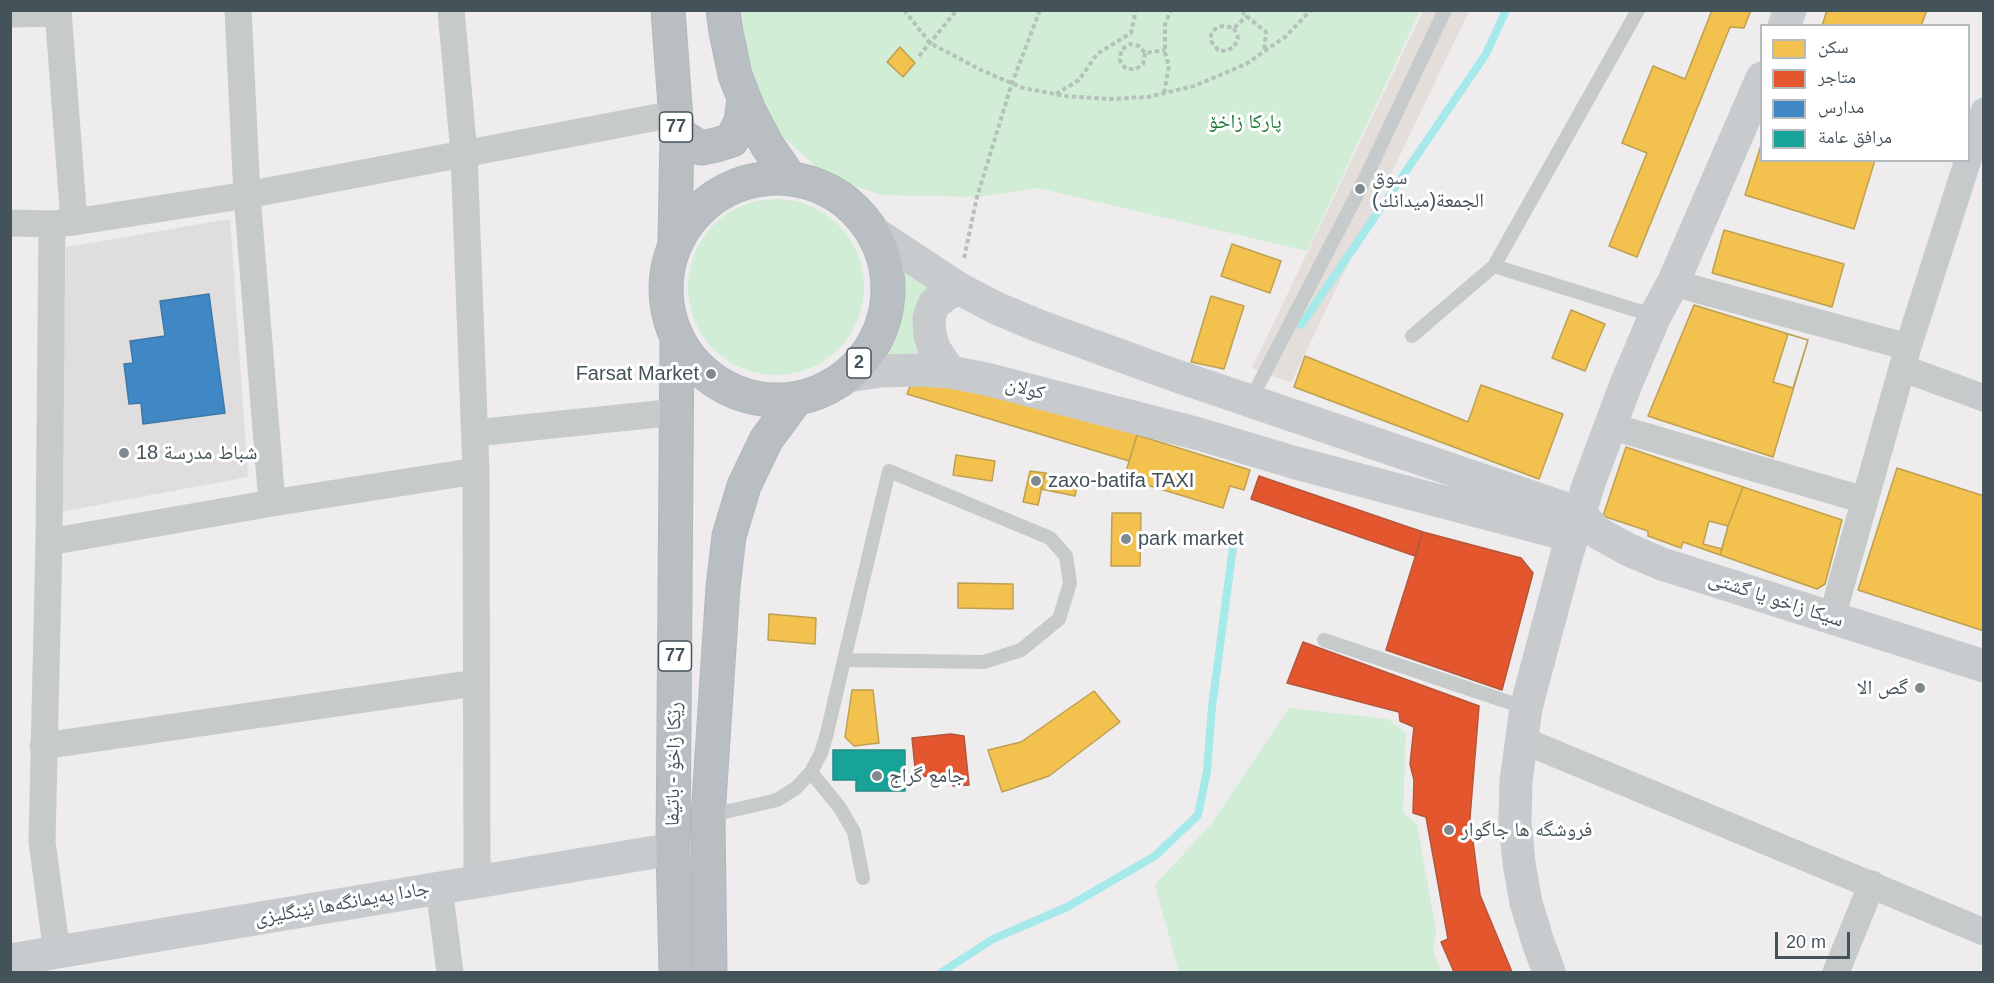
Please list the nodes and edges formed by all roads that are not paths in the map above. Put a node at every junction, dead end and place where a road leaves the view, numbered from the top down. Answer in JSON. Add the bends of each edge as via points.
{"nodes":[{"id":1,"x":238,"y":10,"type":"edge"},
{"id":2,"x":451,"y":10,"type":"edge"},
{"id":3,"x":668,"y":10,"type":"edge"},
{"id":4,"x":723,"y":10,"type":"edge"},
{"id":5,"x":1445,"y":10,"type":"edge"},
{"id":6,"x":1638,"y":10,"type":"edge"},
{"id":7,"x":58,"y":12,"type":"edge"},
{"id":8,"x":10,"y":14,"type":"edge"},
{"id":9,"x":1760,"y":80,"type":"edge"},
{"id":10,"x":744,"y":100,"type":"junction"},
{"id":11,"x":1983,"y":111,"type":"edge"},
{"id":12,"x":676,"y":123,"type":"junction"},
{"id":13,"x":464,"y":154,"type":"junction"},
{"id":14,"x":1973,"y":155,"type":"edge"},
{"id":15,"x":789,"y":177,"type":"junction"},
{"id":16,"x":247,"y":195,"type":"junction"},
{"id":17,"x":10,"y":223,"type":"edge"},
{"id":18,"x":63,"y":223,"type":"junction"},
{"id":19,"x":873,"y":232,"type":"junction"},
{"id":20,"x":675,"y":243,"type":"junction"},
{"id":21,"x":1494,"y":266,"type":"junction"},
{"id":22,"x":1673,"y":283,"type":"junction"},
{"id":23,"x":958,"y":288,"type":"junction"},
{"id":24,"x":1655,"y":316,"type":"junction"},
{"id":25,"x":1412,"y":336,"type":"dead end"},
{"id":26,"x":677,"y":340,"type":"junction"},
{"id":27,"x":1905,"y":357,"type":"junction"},
{"id":28,"x":950,"y":372,"type":"junction"},
{"id":29,"x":847,"y":376,"type":"junction"},
{"id":30,"x":1983,"y":398,"type":"edge"},
{"id":31,"x":796,"y":399,"type":"junction"},
{"id":32,"x":1250,"y":401,"type":"junction"},
{"id":33,"x":677,"y":412,"type":"junction"},
{"id":34,"x":1610,"y":426,"type":"junction"},
{"id":35,"x":475,"y":433,"type":"junction"},
{"id":36,"x":476,"y":471,"type":"junction"},
{"id":37,"x":1864,"y":500,"type":"junction"},
{"id":38,"x":272,"y":503,"type":"junction"},
{"id":39,"x":1576,"y":525,"type":"junction"},
{"id":40,"x":49,"y":542,"type":"junction"},
{"id":41,"x":1832,"y":617,"type":"junction"},
{"id":42,"x":1324,"y":640,"type":"dead end"},
{"id":43,"x":844,"y":660,"type":"junction"},
{"id":44,"x":1983,"y":666,"type":"edge"},
{"id":45,"x":475,"y":683,"type":"junction"},
{"id":46,"x":1523,"y":724,"type":"junction"},
{"id":47,"x":44,"y":746,"type":"junction"},
{"id":48,"x":811,"y":772,"type":"junction"},
{"id":49,"x":708,"y":816,"type":"junction"},
{"id":50,"x":673,"y":849,"type":"junction"},
{"id":51,"x":863,"y":878,"type":"dead end"},
{"id":52,"x":477,"y":882,"type":"junction"},
{"id":53,"x":1872,"y":884,"type":"junction"},
{"id":54,"x":439,"y":888,"type":"junction"},
{"id":55,"x":1983,"y":932,"type":"edge"},
{"id":56,"x":57,"y":953,"type":"junction"},
{"id":57,"x":10,"y":960,"type":"edge"},
{"id":58,"x":450,"y":972,"type":"edge"},
{"id":59,"x":676,"y":972,"type":"edge"},
{"id":60,"x":710,"y":972,"type":"edge"},
{"id":61,"x":1549,"y":972,"type":"edge"},
{"id":62,"x":1836,"y":972,"type":"edge"}],
"edges":[{"from":1,"to":16,"type":"street"},
{"from":2,"to":13,"type":"street"},
{"from":3,"to":12,"type":"highway","number":"77"},
{"from":4,"to":10,"type":"highway"},
{"from":5,"to":32,"type":"lane","via":[[1363,183]]},
{"from":6,"to":21,"type":"lane"},
{"from":7,"to":8,"type":"street"},
{"from":7,"to":18,"type":"street"},
{"from":9,"to":22,"type":"main road"},
{"from":10,"to":12,"type":"highway","via":[[741,121],[732,140],[701,148]]},
{"from":10,"to":15,"type":"highway"},
{"from":11,"to":14,"type":"street"},
{"from":12,"to":13,"type":"street"},
{"from":12,"to":20,"type":"highway","number":"77"},
{"from":13,"to":16,"type":"street"},
{"from":13,"to":35,"type":"street"},
{"from":14,"to":27,"type":"street"},
{"from":15,"to":19,"type":"highway","number":"2","via":[[822,186],[851,205]]},
{"from":15,"to":20,"type":"highway","number":"2","via":[[754,179],[721,191],[694,213]]},
{"from":16,"to":18,"type":"street"},
{"from":16,"to":38,"type":"street"},
{"from":17,"to":18,"type":"street"},
{"from":18,"to":40,"type":"street"},
{"from":19,"to":23,"type":"main road"},
{"from":19,"to":29,"type":"highway","number":"2","via":[[885,261],[885,314],[869,353]]},
{"from":20,"to":26,"type":"highway","number":"2","via":[[666,275],[667,308]]},
{"from":21,"to":24,"type":"lane"},
{"from":21,"to":25,"type":"lane"},
{"from":22,"to":24,"type":"main road"},
{"from":22,"to":27,"type":"street"},
{"from":23,"to":28,"type":"main road","via":[[934,304],[929,318],[935,350]]},
{"from":23,"to":32,"type":"main road","via":[[1039,326]]},
{"from":24,"to":34,"type":"main road"},
{"from":26,"to":31,"type":"highway","number":"2","via":[[693,363],[731,390],[767,400]]},
{"from":26,"to":33,"type":"highway","name":"رێکا زاخۆ - باتیفا","number":"77"},
{"from":27,"to":30,"type":"street"},
{"from":27,"to":37,"type":"street"},
{"from":28,"to":29,"type":"main road","name":"كولان","via":[[881,371]]},
{"from":28,"to":39,"type":"main road","name":"كولان","via":[[1199,434],[1296,463]]},
{"from":29,"to":31,"type":"highway","number":"2","via":[[823,391]]},
{"from":31,"to":49,"type":"highway","name":"رێکا زاخۆ - باتیفا","number":"77","via":[[766,440],[744,486],[729,536]]},
{"from":32,"to":39,"type":"main road"},
{"from":33,"to":35,"type":"street"},
{"from":33,"to":50,"type":"highway","name":"رێکا زاخۆ - باتیفا","number":"77"},
{"from":34,"to":37,"type":"street"},
{"from":34,"to":39,"type":"main road"},
{"from":35,"to":36,"type":"street"},
{"from":36,"to":38,"type":"street"},
{"from":36,"to":45,"type":"street"},
{"from":37,"to":41,"type":"street"},
{"from":38,"to":40,"type":"street"},
{"from":39,"to":41,"type":"main road","name":"سیکا زاخو یا گشتى","via":[[1662,564]]},
{"from":39,"to":46,"type":"main road"},
{"from":40,"to":47,"type":"street"},
{"from":41,"to":44,"type":"main road","name":"سیکا زاخو یا گشتى"},
{"from":42,"to":46,"type":"lane"},
{"from":43,"to":43,"type":"lane","via":[[984,662],[1021,650],[1059,619],[1070,583],[1066,556],[1050,538],[889,471]]},
{"from":43,"to":48,"type":"lane","via":[[827,733]]},
{"from":45,"to":47,"type":"street"},
{"from":45,"to":52,"type":"street"},
{"from":46,"to":53,"type":"street"},
{"from":46,"to":61,"type":"main road","via":[[1516,781],[1519,862],[1526,903]]},
{"from":47,"to":56,"type":"street","via":[[42,842]]},
{"from":48,"to":49,"type":"lane","via":[[777,800]]},
{"from":48,"to":51,"type":"lane","via":[[854,832]]},
{"from":49,"to":60,"type":"highway","name":"رێکا زاخۆ - باتیفا","number":"77"},
{"from":50,"to":52,"type":"main road","name":"جادا په‌يمانگه‌ها ئێنگليزى"},
{"from":50,"to":59,"type":"highway","name":"رێکا زاخۆ - باتیفا","number":"77"},
{"from":52,"to":54,"type":"main road","name":"جادا په‌يمانگه‌ها ئێنگليزى"},
{"from":53,"to":55,"type":"street"},
{"from":53,"to":62,"type":"street"},
{"from":54,"to":56,"type":"main road","name":"جادا په‌يمانگه‌ها ئێنگليزى"},
{"from":54,"to":58,"type":"street"},
{"from":56,"to":57,"type":"main road","name":"جادا په‌يمانگه‌ها ئێنگليزى"}]}
